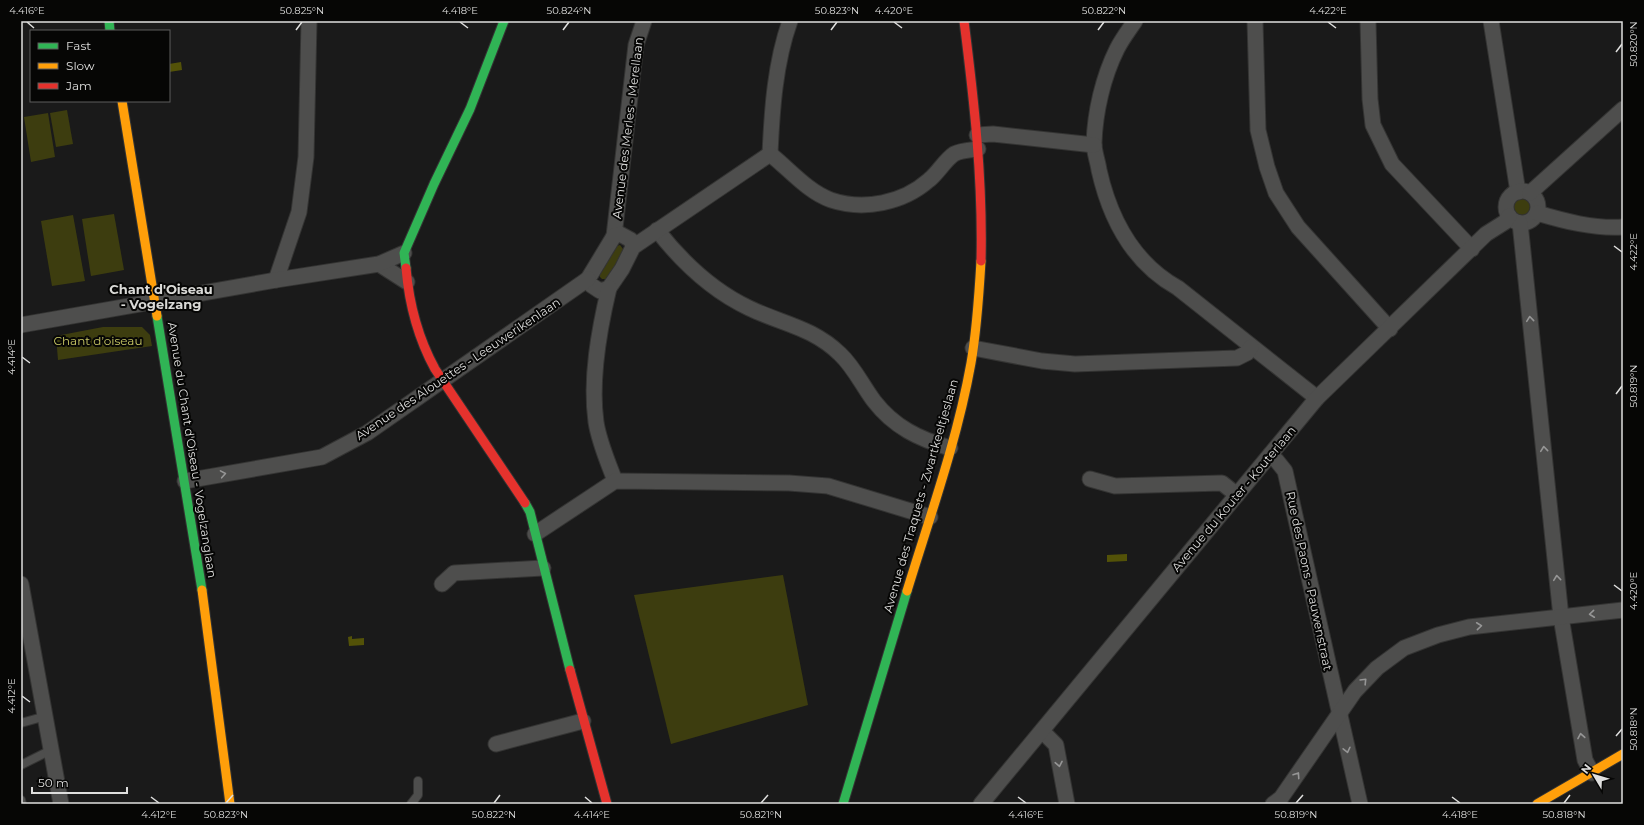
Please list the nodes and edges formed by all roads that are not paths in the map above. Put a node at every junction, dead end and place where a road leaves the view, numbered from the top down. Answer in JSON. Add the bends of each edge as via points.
{"nodes":[{"id":1,"x":309,"y":21,"type":"edge"},
{"id":2,"x":504,"y":21,"type":"edge"},
{"id":3,"x":644,"y":21,"type":"edge"},
{"id":4,"x":790,"y":21,"type":"edge"},
{"id":5,"x":964,"y":21,"type":"edge"},
{"id":6,"x":1135,"y":21,"type":"edge"},
{"id":7,"x":1254,"y":21,"type":"edge"},
{"id":8,"x":1368,"y":21,"type":"edge"},
{"id":9,"x":1492,"y":21,"type":"edge"},
{"id":10,"x":122,"y":102,"type":"edge"},
{"id":11,"x":1623,"y":109,"type":"edge"},
{"id":12,"x":978,"y":142,"type":"junction"},
{"id":13,"x":1094,"y":145,"type":"junction"},
{"id":14,"x":770,"y":154,"type":"junction"},
{"id":15,"x":1524,"y":193,"type":"junction"},
{"id":16,"x":1537,"y":214,"type":"junction"},
{"id":17,"x":1515,"y":220,"type":"junction"},
{"id":18,"x":1623,"y":227,"type":"edge"},
{"id":19,"x":657,"y":230,"type":"junction"},
{"id":20,"x":614,"y":236,"type":"junction"},
{"id":21,"x":633,"y":247,"type":"junction"},
{"id":22,"x":1472,"y":249,"type":"junction"},
{"id":23,"x":404,"y":253,"type":"junction"},
{"id":24,"x":379,"y":264,"type":"junction"},
{"id":25,"x":588,"y":279,"type":"junction"},
{"id":26,"x":276,"y":280,"type":"junction"},
{"id":27,"x":406,"y":282,"type":"junction"},
{"id":28,"x":609,"y":288,"type":"junction"},
{"id":29,"x":156,"y":302,"type":"junction"},
{"id":30,"x":21,"y":325,"type":"edge"},
{"id":31,"x":1390,"y":329,"type":"junction"},
{"id":32,"x":1251,"y":347,"type":"junction"},
{"id":33,"x":973,"y":348,"type":"junction"},
{"id":34,"x":443,"y":380,"type":"junction"},
{"id":35,"x":1317,"y":398,"type":"junction"},
{"id":36,"x":950,"y":448,"type":"junction"},
{"id":37,"x":1270,"y":455,"type":"junction"},
{"id":38,"x":1090,"y":479,"type":"dead end"},
{"id":39,"x":185,"y":481,"type":"junction"},
{"id":40,"x":615,"y":481,"type":"junction"},
{"id":41,"x":1237,"y":495,"type":"junction"},
{"id":42,"x":930,"y":517,"type":"junction"},
{"id":43,"x":535,"y":534,"type":"junction"},
{"id":44,"x":543,"y":568,"type":"junction"},
{"id":45,"x":21,"y":584,"type":"edge"},
{"id":46,"x":442,"y":584,"type":"dead end"},
{"id":47,"x":1623,"y":610,"type":"edge"},
{"id":48,"x":1561,"y":617,"type":"junction"},
{"id":49,"x":1340,"y":711,"type":"junction"},
{"id":50,"x":46,"y":716,"type":"junction"},
{"id":51,"x":583,"y":721,"type":"junction"},
{"id":52,"x":21,"y":722,"type":"edge"},
{"id":53,"x":1042,"y":731,"type":"junction"},
{"id":54,"x":496,"y":744,"type":"dead end"},
{"id":55,"x":53,"y":750,"type":"junction"},
{"id":56,"x":1623,"y":754,"type":"edge"},
{"id":57,"x":21,"y":765,"type":"edge"},
{"id":58,"x":1592,"y":772,"type":"junction"},
{"id":59,"x":418,"y":781,"type":"dead end"},
{"id":60,"x":21,"y":800,"type":"edge"},
{"id":61,"x":22,"y":804,"type":"edge"},
{"id":62,"x":62,"y":804,"type":"edge"},
{"id":63,"x":230,"y":804,"type":"edge"},
{"id":64,"x":411,"y":804,"type":"edge"},
{"id":65,"x":607,"y":804,"type":"edge"},
{"id":66,"x":844,"y":804,"type":"edge"},
{"id":67,"x":981,"y":804,"type":"edge"},
{"id":68,"x":1067,"y":804,"type":"edge"},
{"id":69,"x":1273,"y":804,"type":"edge"},
{"id":70,"x":1360,"y":804,"type":"edge"},
{"id":71,"x":1537,"y":804,"type":"edge"}],
"edges":[{"from":1,"to":26,"type":"street","via":[[306,157],[300,212]]},
{"from":2,"to":23,"type":"street","via":[[470,109]]},
{"from":3,"to":20,"type":"street","name":"Avenue des Merles - Merellaan","via":[[636,45]]},
{"from":4,"to":14,"type":"street","via":[[778,73],[772,113]]},
{"from":5,"to":12,"type":"street","name":"Avenue des Traquets - Zwartkeeltjeslaan"},
{"from":6,"to":13,"type":"street","via":[[1117,49],[1103,86]]},
{"from":7,"to":31,"type":"street","via":[[1258,130],[1276,192],[1298,227]]},
{"from":8,"to":22,"type":"street","via":[[1373,125],[1392,164]]},
{"from":9,"to":15,"type":"street","via":[[1512,161]]},
{"from":10,"to":29,"type":"street","name":"Avenue du Chant d'Oiseau - Vogelzanglaan"},
{"from":11,"to":15,"type":"street"},
{"from":12,"to":13,"type":"street","via":[[993,134]]},
{"from":12,"to":14,"type":"street","via":[[954,154],[928,181],[907,195],[889,202],[858,205],[831,200],[811,188]]},
{"from":12,"to":33,"type":"street","name":"Avenue des Traquets - Zwartkeeltjeslaan","via":[[981,233],[979,292]]},
{"from":13,"to":32,"type":"street","via":[[1109,204],[1121,230],[1139,257],[1160,278],[1178,288]]},
{"from":14,"to":19,"type":"street"},
{"from":15,"to":16,"type":"street","via":[[1537,202]]},
{"from":15,"to":17,"type":"street","via":[[1513,194],[1507,202],[1507,212]]},
{"from":16,"to":17,"type":"street","via":[[1530,221]]},
{"from":16,"to":18,"type":"street","via":[[1575,223]]},
{"from":17,"to":22,"type":"street","name":"Avenue du Kouter - Kouterlaan","via":[[1505,222],[1486,234]]},
{"from":48,"to":17,"type":"street","one_way":true},
{"from":19,"to":21,"type":"street"},
{"from":19,"to":36,"type":"street","via":[[693,271],[725,295],[750,309],[805,330],[840,354],[853,368],[874,401],[896,424],[912,435]]},
{"from":20,"to":21,"type":"street","via":[[620,234],[631,240]]},
{"from":20,"to":25,"type":"street"},
{"from":21,"to":28,"type":"street"},
{"from":22,"to":31,"type":"street","name":"Avenue du Kouter - Kouterlaan"},
{"from":23,"to":24,"type":"street"},
{"from":23,"to":27,"type":"street"},
{"from":24,"to":26,"type":"street"},
{"from":24,"to":27,"type":"street"},
{"from":25,"to":28,"type":"street","via":[[591,285],[600,291]]},
{"from":25,"to":34,"type":"street","name":"Avenue des Alouettes - Leeuwerikenlaan"},
{"from":26,"to":29,"type":"street"},
{"from":27,"to":34,"type":"street","via":[[417,330],[425,350]]},
{"from":28,"to":40,"type":"street","via":[[594,397],[597,424]]},
{"from":29,"to":30,"type":"street"},
{"from":29,"to":39,"type":"street","name":"Avenue du Chant d'Oiseau - Vogelzanglaan"},
{"from":31,"to":35,"type":"street","name":"Avenue du Kouter - Kouterlaan"},
{"from":32,"to":33,"type":"street","via":[[1247,353],[1237,358],[1076,364],[1042,361]]},
{"from":32,"to":35,"type":"street"},
{"from":33,"to":36,"type":"street","name":"Avenue des Traquets - Zwartkeeltjeslaan"},
{"from":39,"to":34,"type":"street","name":"Avenue des Alouettes - Leeuwerikenlaan","one_way":true,"via":[[322,458],[367,433]]},
{"from":34,"to":43,"type":"street","via":[[521,494],[530,512]]},
{"from":35,"to":37,"type":"street","name":"Avenue du Kouter - Kouterlaan"},
{"from":36,"to":42,"type":"street","name":"Avenue des Traquets - Zwartkeeltjeslaan"},
{"from":37,"to":41,"type":"street","name":"Avenue du Kouter - Kouterlaan"},
{"from":37,"to":49,"type":"street","name":"Rue des Paons - Pauwenstraat","via":[[1278,460],[1285,471]]},
{"from":38,"to":41,"type":"street","via":[[1115,486],[1222,483]]},
{"from":39,"to":63,"type":"street","name":"Avenue du Chant d'Oiseau - Vogelzanglaan"},
{"from":40,"to":42,"type":"street","via":[[788,483],[828,486]]},
{"from":40,"to":43,"type":"street"},
{"from":41,"to":53,"type":"street","name":"Avenue du Kouter - Kouterlaan"},
{"from":42,"to":66,"type":"street","name":"Avenue des Traquets - Zwartkeeltjeslaan"},
{"from":43,"to":44,"type":"street"},
{"from":44,"to":46,"type":"street","via":[[454,573]]},
{"from":44,"to":51,"type":"street"},
{"from":45,"to":50,"type":"street"},
{"from":47,"to":48,"type":"street","one_way":true},
{"from":49,"to":48,"type":"street","one_way":true,"via":[[1377,668],[1404,648],[1469,627]]},
{"from":58,"to":48,"type":"street","one_way":true,"via":[[1585,760]]},
{"from":69,"to":49,"type":"street","one_way":true,"via":[[1281,798]]},
{"from":49,"to":70,"type":"street","name":"Rue des Paons - Pauwenstraat","one_way":true},
{"from":50,"to":52,"type":"lane"},
{"from":50,"to":55,"type":"street"},
{"from":51,"to":54,"type":"street"},
{"from":51,"to":65,"type":"street"},
{"from":53,"to":67,"type":"street","name":"Avenue du Kouter - Kouterlaan"},
{"from":53,"to":68,"type":"street","one_way":true,"via":[[1056,745]]},
{"from":55,"to":57,"type":"lane"},
{"from":55,"to":62,"type":"street"},
{"from":56,"to":58,"type":"street"},
{"from":58,"to":71,"type":"street"},
{"from":59,"to":64,"type":"lane","via":[[418,795]]},
{"from":60,"to":61,"type":"lane"}]}
